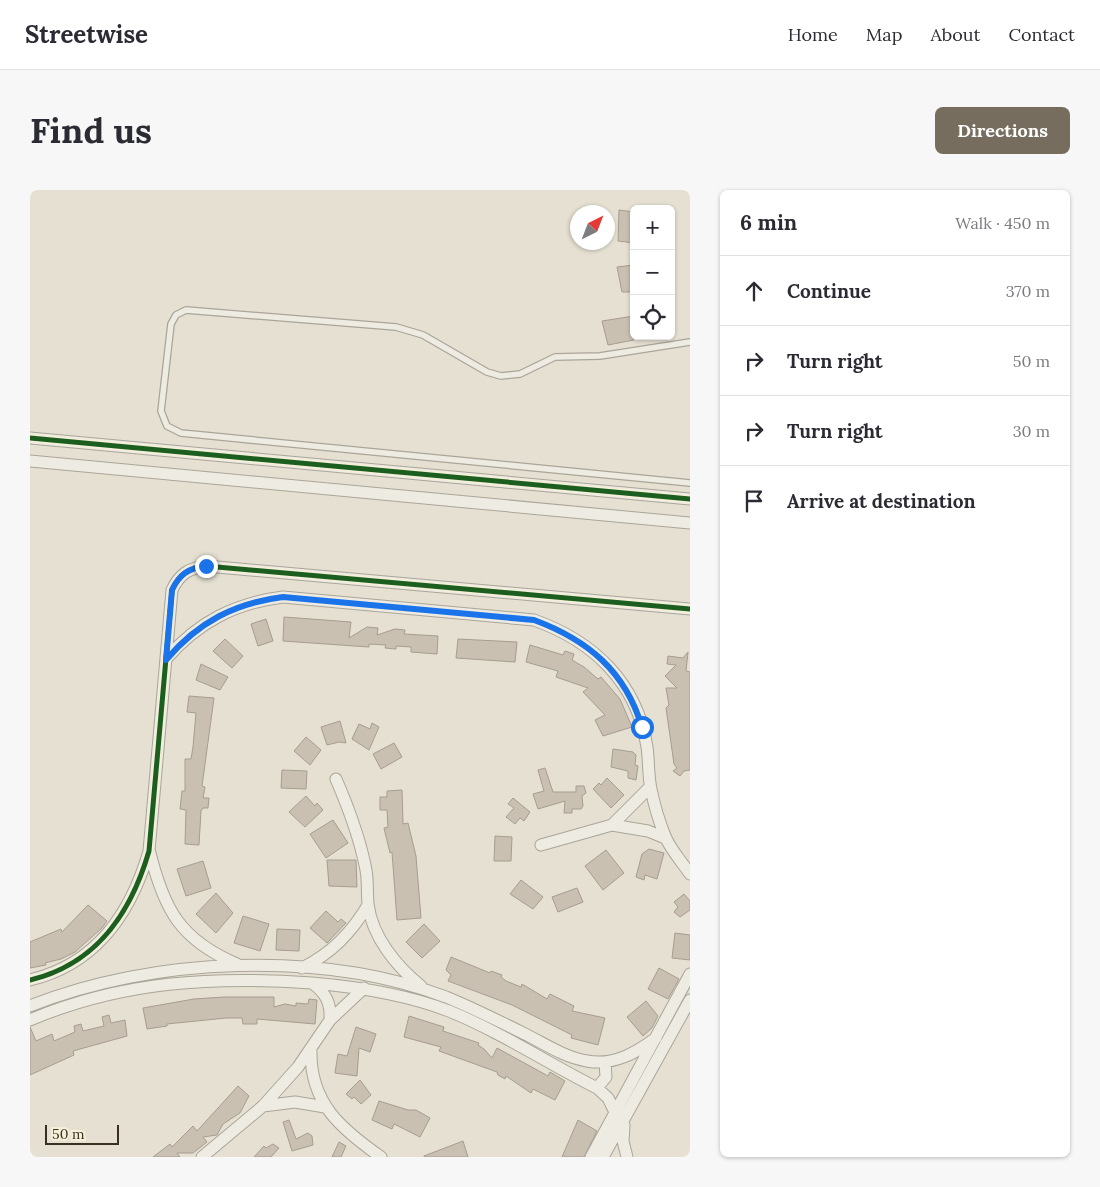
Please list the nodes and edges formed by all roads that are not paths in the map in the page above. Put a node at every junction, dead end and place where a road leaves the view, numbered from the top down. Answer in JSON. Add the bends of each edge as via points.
{"nodes":[{"id":1,"x":690,"y":342,"type":"edge"},
{"id":2,"x":30,"y":438,"type":"edge"},
{"id":3,"x":30,"y":461,"type":"edge"},
{"id":4,"x":690,"y":483,"type":"edge"},
{"id":5,"x":690,"y":499,"type":"edge"},
{"id":6,"x":690,"y":523,"type":"edge"},
{"id":7,"x":690,"y":609,"type":"edge"},
{"id":8,"x":166,"y":660,"type":"junction"},
{"id":9,"x":336,"y":779,"type":"dead end"},
{"id":10,"x":650,"y":788,"type":"junction"},
{"id":11,"x":612,"y":825,"type":"junction"},
{"id":12,"x":665,"y":838,"type":"junction"},
{"id":13,"x":541,"y":845,"type":"dead end"},
{"id":14,"x":149,"y":851,"type":"junction"},
{"id":15,"x":690,"y":874,"type":"edge"},
{"id":16,"x":368,"y":905,"type":"junction"},
{"id":17,"x":241,"y":966,"type":"junction"},
{"id":18,"x":268,"y":966,"type":"junction"},
{"id":19,"x":301,"y":968,"type":"junction"},
{"id":20,"x":690,"y":974,"type":"edge"},
{"id":21,"x":269,"y":979,"type":"junction"},
{"id":22,"x":30,"y":980,"type":"edge"},
{"id":23,"x":312,"y":983,"type":"junction"},
{"id":24,"x":47,"y":987,"type":"junction"},
{"id":25,"x":364,"y":988,"type":"junction"},
{"id":26,"x":424,"y":989,"type":"junction"},
{"id":27,"x":686,"y":998,"type":"edge"},
{"id":28,"x":418,"y":1000,"type":"junction"},
{"id":29,"x":30,"y":1006,"type":"edge"},
{"id":30,"x":30,"y":1020,"type":"edge"},
{"id":31,"x":330,"y":1020,"type":"junction"},
{"id":32,"x":656,"y":1038,"type":"junction"},
{"id":33,"x":311,"y":1051,"type":"junction"},
{"id":34,"x":605,"y":1062,"type":"junction"},
{"id":35,"x":597,"y":1088,"type":"junction"},
{"id":36,"x":263,"y":1106,"type":"junction"},
{"id":37,"x":324,"y":1107,"type":"junction"},
{"id":38,"x":620,"y":1116,"type":"junction"},
{"id":39,"x":202,"y":1157,"type":"edge"},
{"id":40,"x":381,"y":1157,"type":"edge"},
{"id":41,"x":591,"y":1157,"type":"edge"},
{"id":42,"x":603,"y":1157,"type":"edge"},
{"id":43,"x":627,"y":1157,"type":"edge"}],
"edges":[{"from":1,"to":4,"type":"lane","via":[[600,356],[555,357],[520,374],[501,376],[487,372],[423,335],[396,327],[186,310],[176,315],[171,324],[161,411],[167,426],[181,434]]},
{"from":2,"to":5,"type":"street"},
{"from":3,"to":6,"type":"street"},
{"from":7,"to":8,"type":"street","via":[[194,567],[184,572],[172,590]]},
{"from":8,"to":10,"type":"street","via":[[209,620],[245,604],[283,597],[534,620],[579,641],[614,673],[638,713],[647,745]]},
{"from":8,"to":14,"type":"street"},
{"from":9,"to":16,"type":"street","via":[[359,839],[366,871]]},
{"from":10,"to":11,"type":"street"},
{"from":10,"to":12,"type":"street"},
{"from":11,"to":12,"type":"street","via":[[648,831]]},
{"from":11,"to":13,"type":"street"},
{"from":12,"to":15,"type":"street"},
{"from":14,"to":17,"type":"street","via":[[161,893],[185,931],[208,949]]},
{"from":14,"to":24,"type":"street","via":[[128,907],[105,936]]},
{"from":16,"to":19,"type":"street","via":[[340,943]]},
{"from":16,"to":26,"type":"street","via":[[388,952]]},
{"from":17,"to":18,"type":"street"},
{"from":17,"to":24,"type":"street","via":[[132,976],[91,985]]},
{"from":18,"to":19,"type":"street"},
{"from":18,"to":21,"type":"street"},
{"from":19,"to":26,"type":"street","via":[[383,979]]},
{"from":20,"to":27,"type":"street"},
{"from":21,"to":23,"type":"street"},
{"from":21,"to":30,"type":"street","via":[[205,980],[129,990],[67,1006]]},
{"from":22,"to":24,"type":"street"},
{"from":23,"to":25,"type":"street"},
{"from":23,"to":31,"type":"street","via":[[327,998]]},
{"from":24,"to":29,"type":"street"},
{"from":25,"to":28,"type":"street"},
{"from":25,"to":31,"type":"street"},
{"from":26,"to":28,"type":"street"},
{"from":26,"to":34,"type":"street","via":[[573,1058]]},
{"from":27,"to":32,"type":"street"},
{"from":27,"to":38,"type":"street"},
{"from":28,"to":35,"type":"street","via":[[475,1022]]},
{"from":31,"to":33,"type":"street"},
{"from":32,"to":34,"type":"street","via":[[624,1058]]},
{"from":32,"to":38,"type":"street"},
{"from":33,"to":36,"type":"street"},
{"from":33,"to":37,"type":"street","via":[[313,1081]]},
{"from":34,"to":35,"type":"street","via":[[606,1077]]},
{"from":35,"to":38,"type":"street"},
{"from":36,"to":37,"type":"street","via":[[295,1102]]},
{"from":36,"to":39,"type":"street"},
{"from":37,"to":40,"type":"street"},
{"from":38,"to":41,"type":"street"},
{"from":38,"to":42,"type":"street"},
{"from":38,"to":43,"type":"street"}]}
